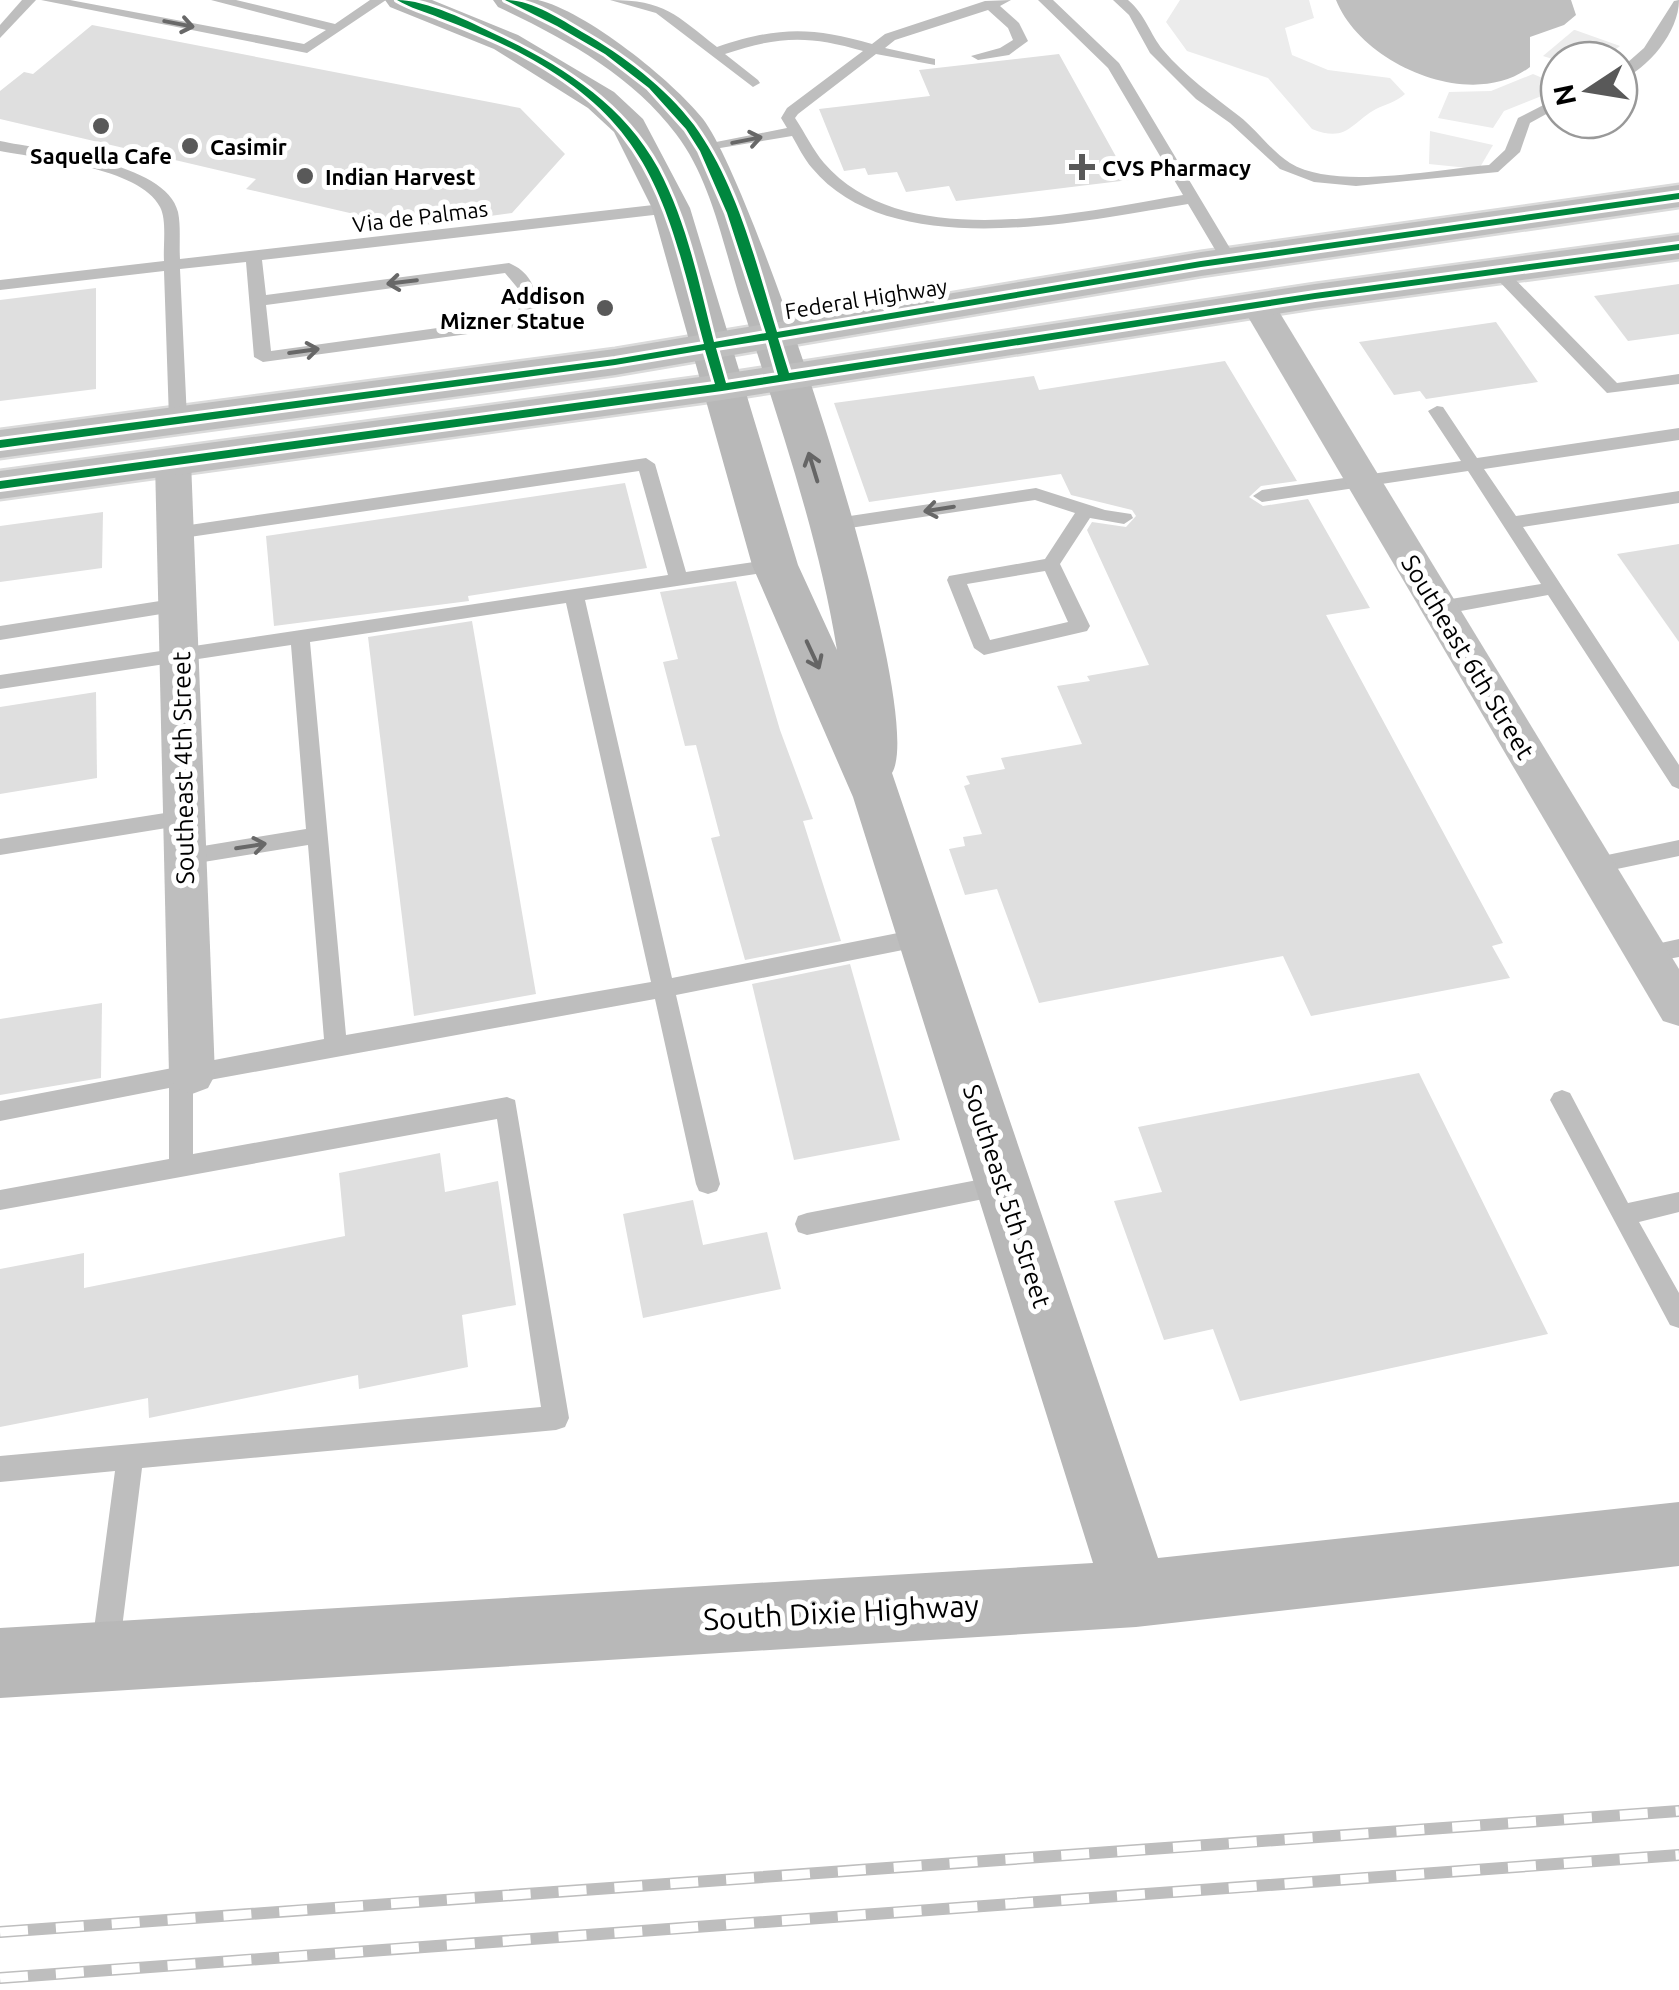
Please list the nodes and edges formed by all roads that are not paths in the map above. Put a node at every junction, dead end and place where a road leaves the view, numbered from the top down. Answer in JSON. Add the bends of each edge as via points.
{"nodes":[{"id":1,"x":30,"y":0,"type":"edge"},
{"id":2,"x":48,"y":0,"type":"edge"},
{"id":3,"x":218,"y":0,"type":"edge"},
{"id":4,"x":380,"y":0,"type":"edge"},
{"id":5,"x":402,"y":0,"type":"edge"},
{"id":6,"x":510,"y":0,"type":"edge"},
{"id":7,"x":617,"y":0,"type":"edge"},
{"id":8,"x":1045,"y":0,"type":"edge"},
{"id":9,"x":1120,"y":0,"type":"edge"},
{"id":10,"x":997,"y":2,"type":"edge"},
{"id":11,"x":1679,"y":4,"type":"edge"},
{"id":12,"x":336,"y":28,"type":"junction"},
{"id":13,"x":0,"y":34,"type":"edge"},
{"id":14,"x":871,"y":51,"type":"junction"},
{"id":15,"x":714,"y":53,"type":"junction"},
{"id":16,"x":978,"y":56,"type":"dead end"},
{"id":17,"x":1639,"y":60,"type":"edge"},
{"id":18,"x":930,"y":62,"type":"dead end"},
{"id":19,"x":753,"y":84,"type":"dead end"},
{"id":20,"x":1539,"y":112,"type":"edge"},
{"id":21,"x":793,"y":130,"type":"junction"},
{"id":22,"x":0,"y":146,"type":"edge"},
{"id":23,"x":701,"y":149,"type":"junction"},
{"id":24,"x":1679,"y":196,"type":"edge"},
{"id":25,"x":1190,"y":199,"type":"junction"},
{"id":26,"x":671,"y":208,"type":"junction"},
{"id":27,"x":1679,"y":247,"type":"edge"},
{"id":28,"x":254,"y":259,"type":"junction"},
{"id":29,"x":1228,"y":260,"type":"junction"},
{"id":30,"x":173,"y":268,"type":"junction"},
{"id":31,"x":1499,"y":272,"type":"junction"},
{"id":32,"x":0,"y":285,"type":"edge"},
{"id":33,"x":258,"y":301,"type":"junction"},
{"id":34,"x":1258,"y":305,"type":"junction"},
{"id":35,"x":772,"y":336,"type":"junction"},
{"id":36,"x":715,"y":367,"type":"junction"},
{"id":37,"x":785,"y":378,"type":"junction"},
{"id":38,"x":1679,"y":379,"type":"edge"},
{"id":39,"x":1437,"y":411,"type":"dead end"},
{"id":40,"x":1679,"y":434,"type":"edge"},
{"id":41,"x":175,"y":440,"type":"junction"},
{"id":42,"x":0,"y":444,"type":"edge"},
{"id":43,"x":1472,"y":466,"type":"junction"},
{"id":44,"x":1364,"y":483,"type":"junction"},
{"id":45,"x":0,"y":485,"type":"edge"},
{"id":46,"x":1262,"y":496,"type":"dead end"},
{"id":47,"x":1679,"y":497,"type":"edge"},
{"id":48,"x":1086,"y":511,"type":"junction"},
{"id":49,"x":1124,"y":518,"type":"dead end"},
{"id":50,"x":1511,"y":523,"type":"junction"},
{"id":51,"x":176,"y":532,"type":"junction"},
{"id":52,"x":835,"y":541,"type":"junction"},
{"id":53,"x":1051,"y":564,"type":"junction"},
{"id":54,"x":775,"y":565,"type":"junction"},
{"id":55,"x":678,"y":578,"type":"junction"},
{"id":56,"x":1552,"y":588,"type":"junction"},
{"id":57,"x":574,"y":594,"type":"junction"},
{"id":58,"x":179,"y":605,"type":"junction"},
{"id":59,"x":1439,"y":608,"type":"junction"},
{"id":60,"x":0,"y":633,"type":"edge"},
{"id":61,"x":300,"y":638,"type":"junction"},
{"id":62,"x":181,"y":656,"type":"junction"},
{"id":63,"x":0,"y":682,"type":"edge"},
{"id":64,"x":1679,"y":781,"type":"edge"},
{"id":65,"x":878,"y":798,"type":"junction"},
{"id":66,"x":318,"y":835,"type":"junction"},
{"id":67,"x":185,"y":838,"type":"junction"},
{"id":68,"x":0,"y":847,"type":"edge"},
{"id":69,"x":1679,"y":848,"type":"edge"},
{"id":70,"x":1593,"y":866,"type":"junction"},
{"id":71,"x":923,"y":936,"type":"junction"},
{"id":72,"x":1663,"y":951,"type":"edge"},
{"id":73,"x":660,"y":986,"type":"junction"},
{"id":74,"x":1679,"y":1008,"type":"edge"},
{"id":75,"x":336,"y":1046,"type":"junction"},
{"id":76,"x":186,"y":1076,"type":"junction"},
{"id":77,"x":1562,"y":1100,"type":"dead end"},
{"id":78,"x":0,"y":1111,"type":"edge"},
{"id":79,"x":181,"y":1168,"type":"junction"},
{"id":80,"x":708,"y":1184,"type":"dead end"},
{"id":81,"x":1003,"y":1185,"type":"junction"},
{"id":82,"x":0,"y":1200,"type":"edge"},
{"id":83,"x":1679,"y":1202,"type":"edge"},
{"id":84,"x":1622,"y":1215,"type":"junction"},
{"id":85,"x":807,"y":1224,"type":"dead end"},
{"id":86,"x":1679,"y":1317,"type":"edge"},
{"id":87,"x":130,"y":1457,"type":"junction"},
{"id":88,"x":0,"y":1469,"type":"edge"},
{"id":89,"x":1679,"y":1534,"type":"edge"},
{"id":90,"x":1136,"y":1594,"type":"junction"},
{"id":91,"x":104,"y":1657,"type":"junction"},
{"id":92,"x":0,"y":1663,"type":"edge"}],
"edges":[{"from":1,"to":13,"type":"lane"},
{"from":2,"to":12,"type":"lane","one_way":true,"via":[[307,48]]},
{"from":3,"to":12,"type":"lane"},
{"from":4,"to":12,"type":"lane"},
{"from":5,"to":26,"type":"main road","name":"Southeast 5th Street","via":[[506,42],[601,100],[630,127]]},
{"from":6,"to":23,"type":"main road","name":"Southeast 5th Street","via":[[570,29],[644,78],[692,129]]},
{"from":7,"to":15,"type":"lane","via":[[661,10]]},
{"from":8,"to":25,"type":"lane","via":[[1114,66]]},
{"from":9,"to":20,"type":"lane","via":[[1155,50],[1201,96],[1285,166],[1318,179],[1493,169],[1512,152],[1524,120]]},
{"from":10,"to":14,"type":"lane","via":[[890,37]]},
{"from":10,"to":16,"type":"lane","via":[[1021,42]]},
{"from":11,"to":17,"type":"lane"},
{"from":14,"to":15,"type":"lane","via":[[790,33]]},
{"from":14,"to":18,"type":"lane"},
{"from":14,"to":21,"type":"lane","via":[[792,110]]},
{"from":15,"to":19,"type":"lane"},
{"from":23,"to":21,"type":"lane","one_way":true},
{"from":21,"to":25,"type":"lane","via":[[825,177],[849,195],[926,222],[1008,224]]},
{"from":22,"to":30,"type":"lane","via":[[117,172],[162,192],[170,209]]},
{"from":23,"to":35,"type":"main road","name":"Southeast 5th Street","via":[[732,213]]},
{"from":24,"to":29,"type":"main road","name":"Federal Highway"},
{"from":25,"to":29,"type":"lane"},
{"from":26,"to":28,"type":"lane","name":"Via de Palmas"},
{"from":26,"to":36,"type":"main road","name":"Southeast 5th Street"},
{"from":27,"to":31,"type":"main road","name":"Federal Highway"},
{"from":28,"to":30,"type":"lane","name":"Via de Palmas"},
{"from":28,"to":33,"type":"lane"},
{"from":29,"to":35,"type":"main road","name":"Federal Highway"},
{"from":30,"to":32,"type":"lane","name":"Via de Palmas"},
{"from":30,"to":41,"type":"lane"},
{"from":31,"to":34,"type":"main road","name":"Federal Highway"},
{"from":31,"to":38,"type":"lane","via":[[1613,389]]},
{"from":33,"to":33,"type":"lane","one_way":true,"via":[[264,357],[526,321],[532,295],[509,268]]},
{"from":34,"to":37,"type":"main road","name":"Federal Highway"},
{"from":34,"to":44,"type":"street","name":"Southeast 6th Street"},
{"from":35,"to":36,"type":"main road","name":"Federal Highway"},
{"from":35,"to":37,"type":"main road","name":"Southeast 5th Street"},
{"from":36,"to":37,"type":"main road","name":"Federal Highway"},
{"from":36,"to":41,"type":"main road","name":"Federal Highway"},
{"from":36,"to":41,"type":"main road","name":"Federal Highway","via":[[265,408],[184,449]]},
{"from":36,"to":54,"type":"main road","name":"Southeast 5th Street"},
{"from":52,"to":37,"type":"main road","name":"Southeast 5th Street","one_way":true},
{"from":39,"to":43,"type":"lane"},
{"from":40,"to":43,"type":"lane"},
{"from":41,"to":42,"type":"main road","name":"Federal Highway"},
{"from":41,"to":45,"type":"main road","name":"Federal Highway"},
{"from":41,"to":51,"type":"street","name":"Southeast 4th Street"},
{"from":43,"to":44,"type":"lane"},
{"from":43,"to":50,"type":"lane"},
{"from":44,"to":46,"type":"lane"},
{"from":44,"to":59,"type":"street","name":"Southeast 6th Street"},
{"from":47,"to":50,"type":"lane"},
{"from":48,"to":49,"type":"lane"},
{"from":48,"to":52,"type":"lane","one_way":true,"via":[[1036,494]]},
{"from":48,"to":53,"type":"lane"},
{"from":50,"to":56,"type":"lane"},
{"from":51,"to":55,"type":"lane","via":[[646,464]]},
{"from":51,"to":58,"type":"street","name":"Southeast 4th Street"},
{"from":52,"to":54,"type":"main road"},
{"from":52,"to":65,"type":"main road","name":"Southeast 5th Street","via":[[870,692]]},
{"from":53,"to":53,"type":"lane","via":[[956,580],[984,648],[1080,626]]},
{"from":54,"to":55,"type":"lane"},
{"from":54,"to":65,"type":"main road","name":"Southeast 5th Street","one_way":true},
{"from":55,"to":57,"type":"lane"},
{"from":56,"to":59,"type":"lane"},
{"from":56,"to":64,"type":"lane"},
{"from":57,"to":61,"type":"lane"},
{"from":57,"to":73,"type":"lane"},
{"from":58,"to":60,"type":"lane"},
{"from":58,"to":62,"type":"street","name":"Southeast 4th Street"},
{"from":59,"to":70,"type":"street","name":"Southeast 6th Street"},
{"from":61,"to":62,"type":"lane"},
{"from":61,"to":66,"type":"lane"},
{"from":62,"to":63,"type":"lane"},
{"from":62,"to":67,"type":"street","name":"Southeast 4th Street"},
{"from":65,"to":71,"type":"main road","name":"Southeast 5th Street"},
{"from":67,"to":66,"type":"lane","one_way":true},
{"from":66,"to":75,"type":"lane"},
{"from":67,"to":68,"type":"lane"},
{"from":67,"to":76,"type":"street","name":"Southeast 4th Street"},
{"from":69,"to":70,"type":"lane"},
{"from":70,"to":72,"type":"street","name":"Southeast 6th Street"},
{"from":71,"to":73,"type":"lane"},
{"from":71,"to":81,"type":"main road","name":"Southeast 5th Street"},
{"from":72,"to":74,"type":"street","name":"Southeast 6th Street"},
{"from":73,"to":75,"type":"lane"},
{"from":73,"to":80,"type":"lane"},
{"from":75,"to":76,"type":"lane"},
{"from":76,"to":78,"type":"lane"},
{"from":76,"to":79,"type":"lane"},
{"from":77,"to":84,"type":"lane"},
{"from":79,"to":82,"type":"lane"},
{"from":79,"to":87,"type":"lane","via":[[507,1107],[556,1418]]},
{"from":81,"to":85,"type":"lane"},
{"from":81,"to":90,"type":"main road","name":"Southeast 5th Street"},
{"from":83,"to":84,"type":"lane"},
{"from":84,"to":86,"type":"lane"},
{"from":87,"to":88,"type":"lane"},
{"from":87,"to":91,"type":"lane"},
{"from":89,"to":90,"type":"main road","name":"South Dixie Highway"},
{"from":90,"to":91,"type":"main road","name":"South Dixie Highway"},
{"from":91,"to":92,"type":"main road","name":"South Dixie Highway"}]}
